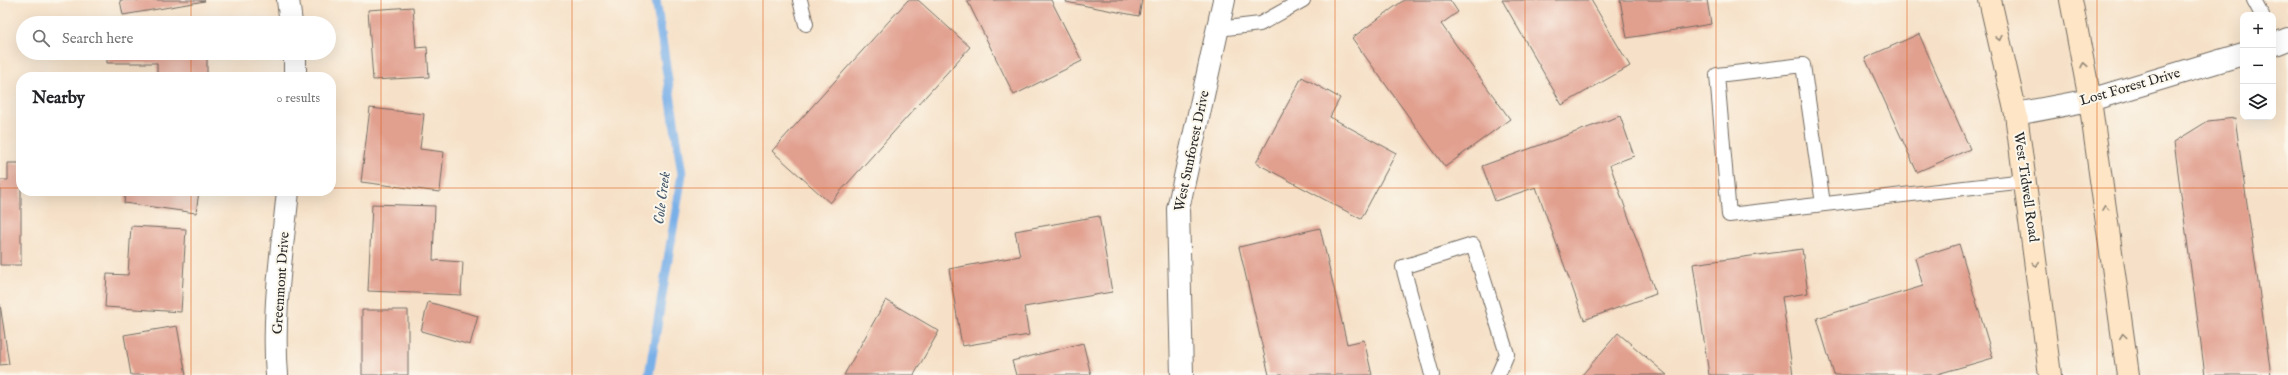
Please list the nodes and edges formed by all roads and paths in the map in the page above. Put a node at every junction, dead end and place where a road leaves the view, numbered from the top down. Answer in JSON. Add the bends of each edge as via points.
{"nodes":[{"id":1,"x":288,"y":0,"type":"edge"},
{"id":2,"x":800,"y":0,"type":"edge"},
{"id":3,"x":1224,"y":0,"type":"edge"},
{"id":4,"x":1303,"y":0,"type":"edge"},
{"id":5,"x":1990,"y":0,"type":"edge"},
{"id":6,"x":2071,"y":0,"type":"edge"},
{"id":7,"x":2254,"y":0,"type":"edge"},
{"id":8,"x":2260,"y":12,"type":"edge"},
{"id":9,"x":290,"y":16,"type":"edge"},
{"id":10,"x":806,"y":24,"type":"dead end"},
{"id":11,"x":1218,"y":29,"type":"junction"},
{"id":12,"x":2240,"y":55,"type":"edge"},
{"id":13,"x":295,"y":60,"type":"edge"},
{"id":14,"x":294,"y":72,"type":"edge"},
{"id":15,"x":2090,"y":100,"type":"junction"},
{"id":16,"x":2016,"y":114,"type":"junction"},
{"id":17,"x":2025,"y":181,"type":"junction"},
{"id":18,"x":288,"y":196,"type":"edge"},
{"id":19,"x":1823,"y":204,"type":"junction"},
{"id":20,"x":277,"y":375,"type":"edge"},
{"id":21,"x":1182,"y":375,"type":"edge"},
{"id":22,"x":1432,"y":375,"type":"edge"},
{"id":23,"x":1498,"y":375,"type":"edge"},
{"id":24,"x":2050,"y":375,"type":"edge"},
{"id":25,"x":2128,"y":375,"type":"edge"}],
"edges":[{"from":1,"to":9,"type":"street"},
{"from":2,"to":10,"type":"lane"},
{"from":3,"to":11,"type":"street","name":"West Sunforest Drive"},
{"from":4,"to":11,"type":"lane","via":[[1260,24]]},
{"from":5,"to":16,"type":"main road","name":"West Tidwell Road","one_way":true},
{"from":15,"to":6,"type":"main road","one_way":true},
{"from":7,"to":8,"type":"lane"},
{"from":11,"to":21,"type":"street","name":"West Sunforest Drive","via":[[1178,209]]},
{"from":12,"to":15,"type":"street","name":"Lost Forest Drive"},
{"from":13,"to":14,"type":"street"},
{"from":15,"to":16,"type":"street","name":"Lost Forest Drive"},
{"from":25,"to":15,"type":"main road","one_way":true},
{"from":16,"to":17,"type":"main road","name":"West Tidwell Road"},
{"from":17,"to":19,"type":"lane"},
{"from":17,"to":24,"type":"main road","name":"West Tidwell Road","one_way":true},
{"from":18,"to":20,"type":"street","name":"Greenmont Drive","via":[[279,288]]},
{"from":19,"to":19,"type":"lane","via":[[1729,215],[1717,75],[1803,65]]},
{"from":22,"to":23,"type":"lane","via":[[1403,267],[1473,245],[1507,354]]}]}
